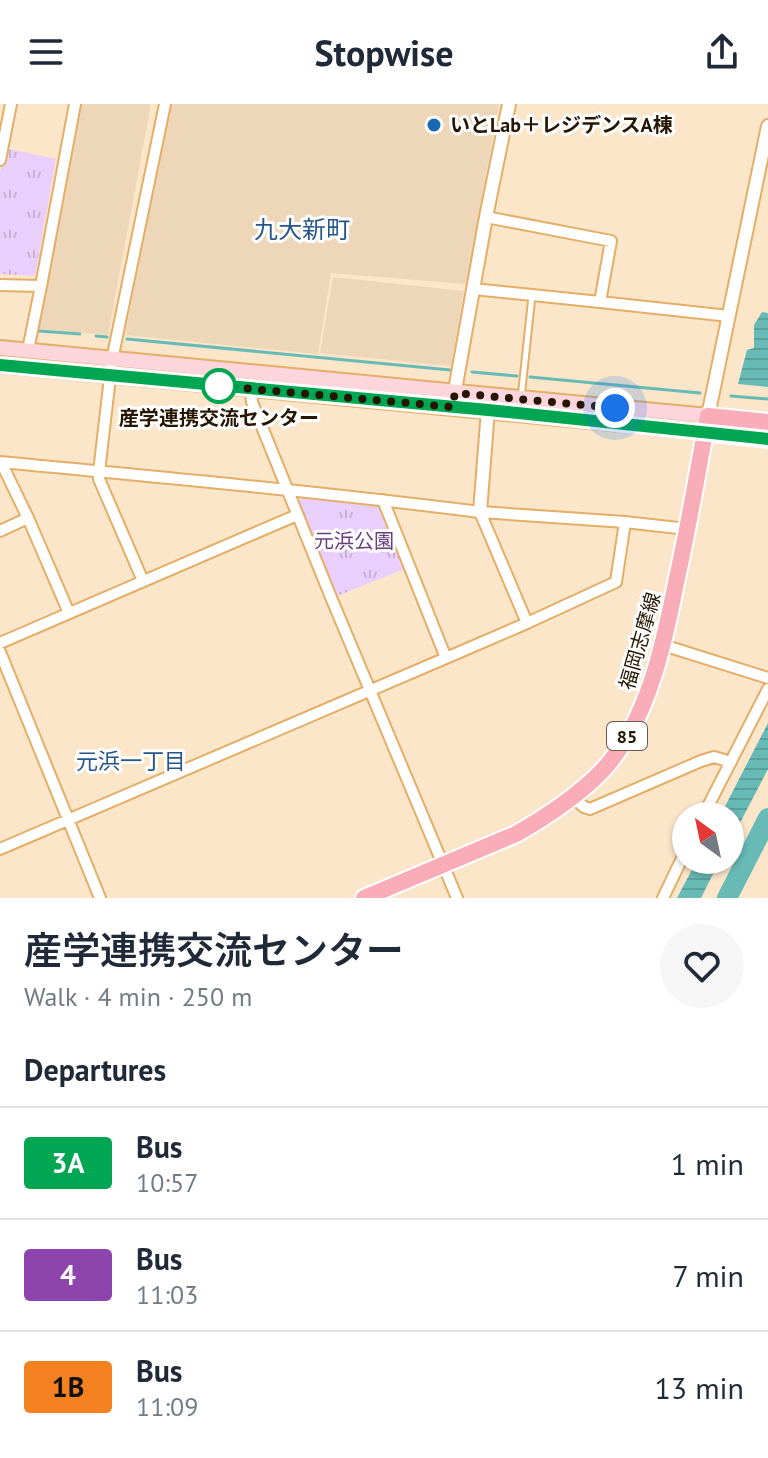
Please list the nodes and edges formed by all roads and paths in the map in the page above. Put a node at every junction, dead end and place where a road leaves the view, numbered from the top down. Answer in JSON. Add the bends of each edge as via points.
{"nodes":[{"id":1,"x":11,"y":104,"type":"edge"},
{"id":2,"x":75,"y":104,"type":"edge"},
{"id":3,"x":165,"y":104,"type":"edge"},
{"id":4,"x":509,"y":104,"type":"edge"},
{"id":5,"x":768,"y":126,"type":"edge"},
{"id":6,"x":0,"y":160,"type":"edge"},
{"id":7,"x":486,"y":217,"type":"junction"},
{"id":8,"x":0,"y":285,"type":"edge"},
{"id":9,"x":41,"y":286,"type":"junction"},
{"id":10,"x":473,"y":289,"type":"junction"},
{"id":11,"x":532,"y":295,"type":"junction"},
{"id":12,"x":600,"y":302,"type":"junction"},
{"id":13,"x":729,"y":316,"type":"junction"},
{"id":14,"x":0,"y":348,"type":"edge"},
{"id":15,"x":28,"y":350,"type":"junction"},
{"id":16,"x":112,"y":360,"type":"junction"},
{"id":17,"x":0,"y":365,"type":"edge"},
{"id":18,"x":109,"y":376,"type":"junction"},
{"id":19,"x":251,"y":390,"type":"junction"},
{"id":20,"x":521,"y":399,"type":"junction"},
{"id":21,"x":453,"y":400,"type":"junction"},
{"id":22,"x":488,"y":410,"type":"junction"},
{"id":23,"x":768,"y":422,"type":"edge"},
{"id":24,"x":706,"y":424,"type":"junction"},
{"id":25,"x":768,"y":439,"type":"edge"},
{"id":26,"x":0,"y":462,"type":"edge"},
{"id":27,"x":99,"y":472,"type":"junction"},
{"id":28,"x":287,"y":490,"type":"junction"},
{"id":29,"x":383,"y":500,"type":"junction"},
{"id":30,"x":480,"y":512,"type":"junction"},
{"id":31,"x":297,"y":515,"type":"junction"},
{"id":32,"x":28,"y":518,"type":"junction"},
{"id":33,"x":625,"y":522,"type":"junction"},
{"id":34,"x":687,"y":529,"type":"junction"},
{"id":35,"x":0,"y":531,"type":"edge"},
{"id":36,"x":143,"y":581,"type":"junction"},
{"id":37,"x":69,"y":613,"type":"junction"},
{"id":38,"x":527,"y":623,"type":"junction"},
{"id":39,"x":0,"y":643,"type":"edge"},
{"id":40,"x":663,"y":645,"type":"junction"},
{"id":41,"x":0,"y":652,"type":"edge"},
{"id":42,"x":446,"y":658,"type":"junction"},
{"id":43,"x":768,"y":678,"type":"edge"},
{"id":44,"x":768,"y":689,"type":"edge"},
{"id":45,"x":371,"y":691,"type":"junction"},
{"id":46,"x":731,"y":762,"type":"junction"},
{"id":47,"x":573,"y":797,"type":"junction"},
{"id":48,"x":710,"y":802,"type":"edge"},
{"id":49,"x":67,"y":820,"type":"junction"},
{"id":50,"x":0,"y":849,"type":"edge"},
{"id":51,"x":443,"y":864,"type":"junction"},
{"id":52,"x":674,"y":874,"type":"edge"},
{"id":53,"x":100,"y":898,"type":"edge"},
{"id":54,"x":364,"y":898,"type":"edge"},
{"id":55,"x":457,"y":898,"type":"edge"},
{"id":56,"x":663,"y":898,"type":"edge"}],
"edges":[{"from":1,"to":6,"type":"street"},
{"from":2,"to":9,"type":"street"},
{"from":3,"to":16,"type":"street"},
{"from":4,"to":7,"type":"street"},
{"from":5,"to":13,"type":"street"},
{"from":7,"to":10,"type":"street"},
{"from":7,"to":12,"type":"street","via":[[611,241]]},
{"from":8,"to":9,"type":"street"},
{"from":9,"to":15,"type":"street"},
{"from":10,"to":11,"type":"street"},
{"from":10,"to":21,"type":"street"},
{"from":11,"to":12,"type":"street"},
{"from":11,"to":20,"type":"lane"},
{"from":12,"to":13,"type":"street"},
{"from":13,"to":24,"type":"street"},
{"from":14,"to":15,"type":"main road"},
{"from":15,"to":16,"type":"main road"},
{"from":16,"to":18,"type":"street"},
{"from":16,"to":21,"type":"main road"},
{"from":17,"to":18,"type":"main road"},
{"from":18,"to":19,"type":"main road"},
{"from":18,"to":27,"type":"street"},
{"from":19,"to":21,"type":"main road"},
{"from":19,"to":28,"type":"street"},
{"from":20,"to":21,"type":"main road"},
{"from":20,"to":24,"type":"main road"},
{"from":21,"to":22,"type":"main road"},
{"from":22,"to":24,"type":"main road"},
{"from":22,"to":30,"type":"street"},
{"from":23,"to":24,"type":"main road"},
{"from":24,"to":25,"type":"main road"},
{"from":24,"to":34,"type":"main road","name":"福岡志摩線","number":"85"},
{"from":26,"to":27,"type":"street"},
{"from":26,"to":32,"type":"street"},
{"from":27,"to":28,"type":"street"},
{"from":27,"to":36,"type":"street"},
{"from":28,"to":29,"type":"street"},
{"from":28,"to":31,"type":"street"},
{"from":29,"to":30,"type":"street"},
{"from":29,"to":42,"type":"street"},
{"from":30,"to":33,"type":"street"},
{"from":30,"to":38,"type":"street"},
{"from":31,"to":36,"type":"street"},
{"from":31,"to":45,"type":"street"},
{"from":32,"to":35,"type":"street"},
{"from":32,"to":37,"type":"street"},
{"from":33,"to":34,"type":"street"},
{"from":33,"to":38,"type":"street","via":[[616,582]]},
{"from":34,"to":40,"type":"main road","name":"福岡志摩線","number":"85"},
{"from":36,"to":37,"type":"street"},
{"from":37,"to":39,"type":"street"},
{"from":38,"to":42,"type":"street"},
{"from":40,"to":43,"type":"street"},
{"from":40,"to":47,"type":"main road","name":"福岡志摩線","number":"85","via":[[650,689],[627,736],[602,772]]},
{"from":41,"to":49,"type":"street"},
{"from":42,"to":45,"type":"street"},
{"from":44,"to":46,"type":"street"},
{"from":45,"to":49,"type":"street"},
{"from":45,"to":51,"type":"street"},
{"from":46,"to":47,"type":"street","via":[[714,757],[701,761],[590,809]]},
{"from":46,"to":48,"type":"street"},
{"from":47,"to":51,"type":"main road","name":"福岡志摩線","number":"85","via":[[516,834]]},
{"from":49,"to":50,"type":"street"},
{"from":49,"to":53,"type":"street"},
{"from":51,"to":54,"type":"main road","name":"福岡志摩線","number":"85"},
{"from":51,"to":55,"type":"street"},
{"from":52,"to":56,"type":"street"}]}
